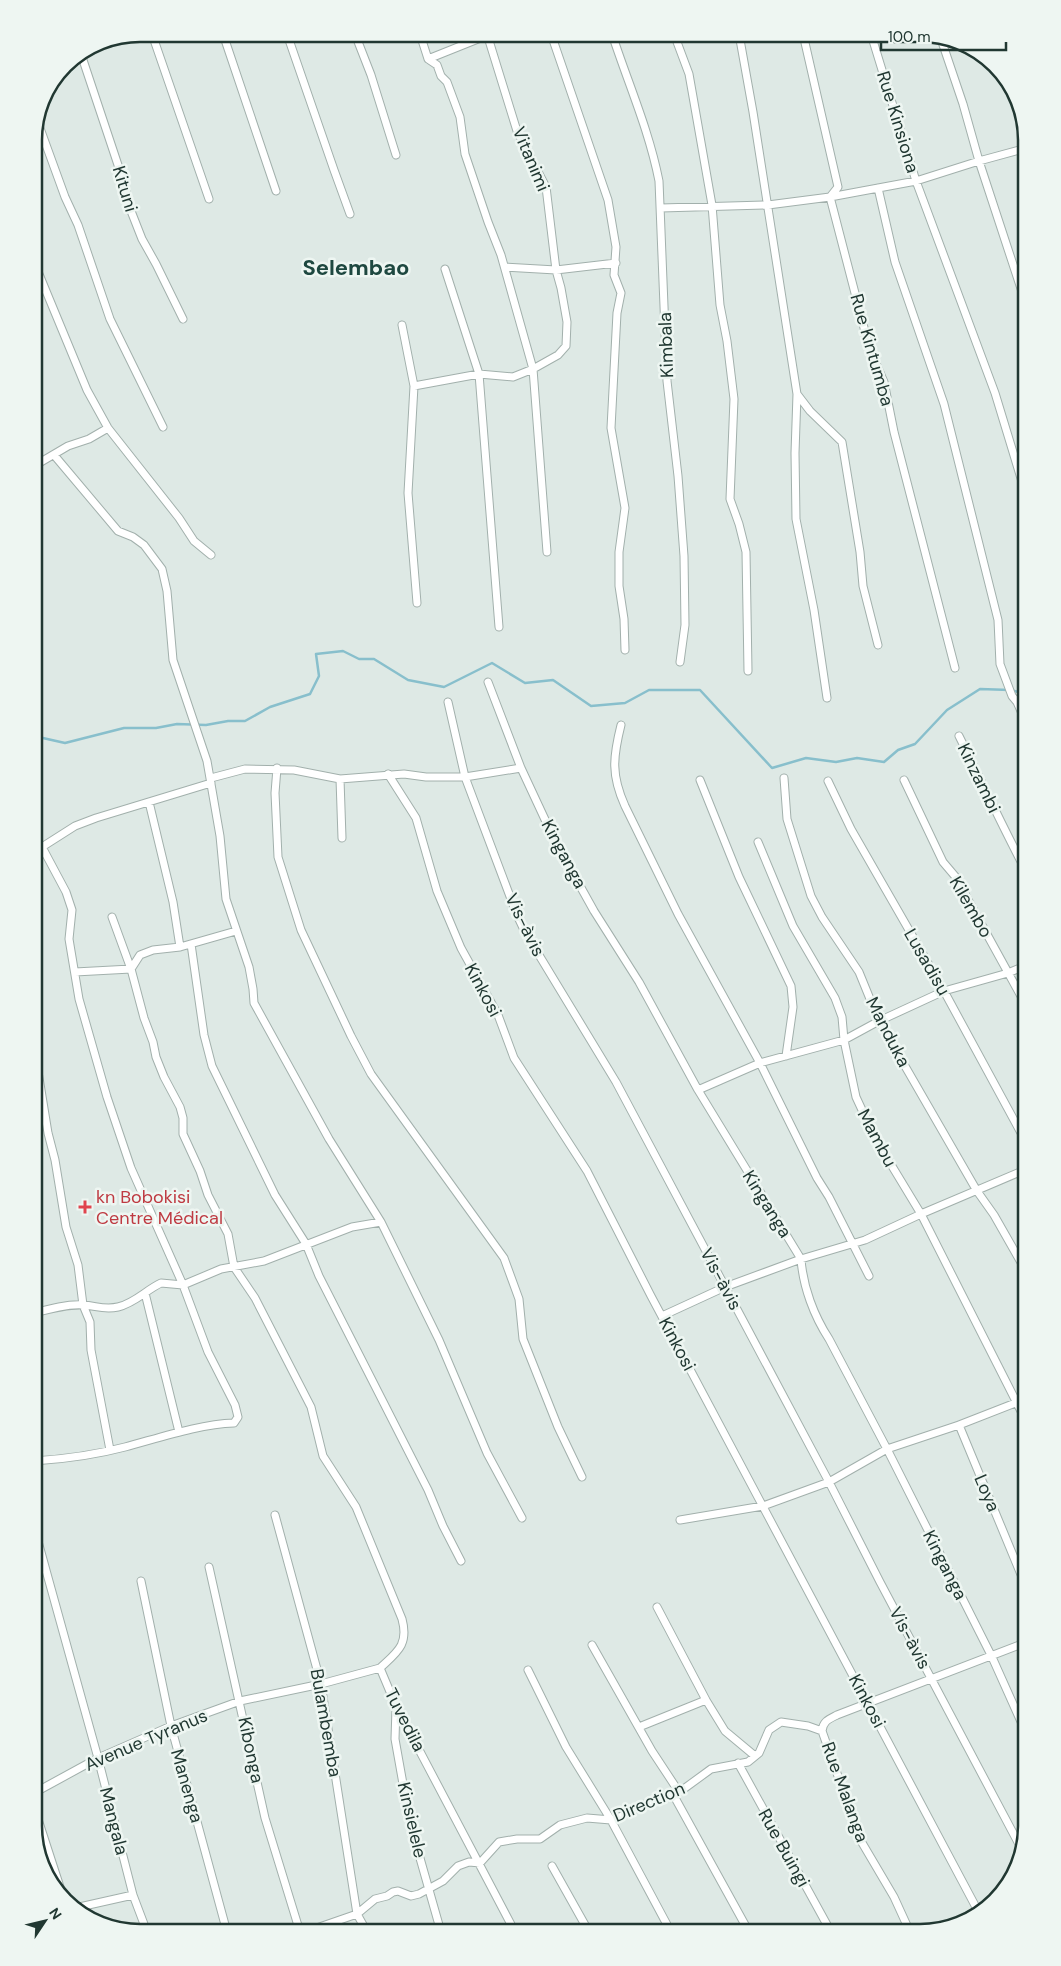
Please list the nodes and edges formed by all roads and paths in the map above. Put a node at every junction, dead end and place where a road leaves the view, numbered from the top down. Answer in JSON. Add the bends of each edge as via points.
{"nodes":[{"id":1,"x":155,"y":43,"type":"edge"},
{"id":2,"x":226,"y":43,"type":"edge"},
{"id":3,"x":290,"y":43,"type":"edge"},
{"id":4,"x":359,"y":43,"type":"edge"},
{"id":5,"x":423,"y":43,"type":"edge"},
{"id":6,"x":466,"y":43,"type":"edge"},
{"id":7,"x":491,"y":43,"type":"edge"},
{"id":8,"x":554,"y":43,"type":"edge"},
{"id":9,"x":615,"y":43,"type":"edge"},
{"id":10,"x":677,"y":43,"type":"edge"},
{"id":11,"x":741,"y":43,"type":"edge"},
{"id":12,"x":806,"y":43,"type":"edge"},
{"id":13,"x":874,"y":43,"type":"edge"},
{"id":14,"x":943,"y":45,"type":"edge"},
{"id":15,"x":428,"y":59,"type":"junction"},
{"id":16,"x":83,"y":61,"type":"edge"},
{"id":17,"x":43,"y":134,"type":"edge"},
{"id":18,"x":1018,"y":150,"type":"edge"},
{"id":19,"x":396,"y":155,"type":"dead end"},
{"id":20,"x":979,"y":161,"type":"junction"},
{"id":21,"x":916,"y":181,"type":"junction"},
{"id":22,"x":878,"y":188,"type":"junction"},
{"id":23,"x":276,"y":191,"type":"dead end"},
{"id":24,"x":830,"y":197,"type":"junction"},
{"id":25,"x":209,"y":199,"type":"dead end"},
{"id":26,"x":712,"y":205,"type":"junction"},
{"id":27,"x":768,"y":205,"type":"junction"},
{"id":28,"x":661,"y":208,"type":"junction"},
{"id":29,"x":350,"y":214,"type":"dead end"},
{"id":30,"x":616,"y":263,"type":"junction"},
{"id":31,"x":505,"y":267,"type":"junction"},
{"id":32,"x":445,"y":269,"type":"dead end"},
{"id":33,"x":556,"y":270,"type":"junction"},
{"id":34,"x":1018,"y":280,"type":"edge"},
{"id":35,"x":43,"y":284,"type":"edge"},
{"id":36,"x":183,"y":319,"type":"dead end"},
{"id":37,"x":402,"y":325,"type":"dead end"},
{"id":38,"x":533,"y":369,"type":"junction"},
{"id":39,"x":479,"y":374,"type":"junction"},
{"id":40,"x":414,"y":386,"type":"junction"},
{"id":41,"x":797,"y":394,"type":"junction"},
{"id":42,"x":163,"y":427,"type":"dead end"},
{"id":43,"x":108,"y":428,"type":"junction"},
{"id":44,"x":54,"y":455,"type":"junction"},
{"id":45,"x":43,"y":461,"type":"edge"},
{"id":46,"x":1018,"y":469,"type":"edge"},
{"id":47,"x":547,"y":552,"type":"dead end"},
{"id":48,"x":211,"y":555,"type":"dead end"},
{"id":49,"x":417,"y":603,"type":"dead end"},
{"id":50,"x":499,"y":627,"type":"dead end"},
{"id":51,"x":878,"y":645,"type":"dead end"},
{"id":52,"x":624,"y":650,"type":"dead end"},
{"id":53,"x":680,"y":662,"type":"dead end"},
{"id":54,"x":955,"y":668,"type":"dead end"},
{"id":55,"x":748,"y":671,"type":"dead end"},
{"id":56,"x":488,"y":682,"type":"dead end"},
{"id":57,"x":827,"y":698,"type":"dead end"},
{"id":58,"x":448,"y":702,"type":"dead end"},
{"id":59,"x":1018,"y":704,"type":"edge"},
{"id":60,"x":621,"y":725,"type":"dead end"},
{"id":61,"x":959,"y":736,"type":"dead end"},
{"id":62,"x":276,"y":768,"type":"junction"},
{"id":63,"x":521,"y":768,"type":"junction"},
{"id":64,"x":388,"y":774,"type":"junction"},
{"id":65,"x":465,"y":777,"type":"junction"},
{"id":66,"x":784,"y":778,"type":"dead end"},
{"id":67,"x":340,"y":779,"type":"junction"},
{"id":68,"x":700,"y":780,"type":"dead end"},
{"id":69,"x":904,"y":780,"type":"dead end"},
{"id":70,"x":211,"y":781,"type":"junction"},
{"id":71,"x":828,"y":781,"type":"dead end"},
{"id":72,"x":148,"y":802,"type":"junction"},
{"id":73,"x":342,"y":838,"type":"dead end"},
{"id":74,"x":758,"y":842,"type":"dead end"},
{"id":75,"x":43,"y":845,"type":"edge"},
{"id":76,"x":43,"y":855,"type":"edge"},
{"id":77,"x":1018,"y":857,"type":"edge"},
{"id":78,"x":112,"y":917,"type":"dead end"},
{"id":79,"x":236,"y":931,"type":"junction"},
{"id":80,"x":191,"y":944,"type":"junction"},
{"id":81,"x":180,"y":947,"type":"junction"},
{"id":82,"x":1018,"y":968,"type":"edge"},
{"id":83,"x":131,"y":969,"type":"junction"},
{"id":84,"x":76,"y":972,"type":"junction"},
{"id":85,"x":1008,"y":972,"type":"junction"},
{"id":86,"x":1018,"y":990,"type":"edge"},
{"id":87,"x":944,"y":991,"type":"junction"},
{"id":88,"x":879,"y":1021,"type":"junction"},
{"id":89,"x":844,"y":1040,"type":"junction"},
{"id":90,"x":786,"y":1056,"type":"junction"},
{"id":91,"x":760,"y":1063,"type":"junction"},
{"id":92,"x":698,"y":1090,"type":"junction"},
{"id":93,"x":42,"y":1099,"type":"edge"},
{"id":94,"x":1018,"y":1127,"type":"edge"},
{"id":95,"x":1018,"y":1173,"type":"edge"},
{"id":96,"x":976,"y":1190,"type":"junction"},
{"id":97,"x":921,"y":1214,"type":"junction"},
{"id":98,"x":381,"y":1222,"type":"junction"},
{"id":99,"x":306,"y":1244,"type":"junction"},
{"id":100,"x":853,"y":1244,"type":"junction"},
{"id":101,"x":1018,"y":1257,"type":"edge"},
{"id":102,"x":801,"y":1260,"type":"junction"},
{"id":103,"x":234,"y":1267,"type":"junction"},
{"id":104,"x":869,"y":1276,"type":"dead end"},
{"id":105,"x":183,"y":1285,"type":"junction"},
{"id":106,"x":726,"y":1287,"type":"junction"},
{"id":107,"x":145,"y":1293,"type":"junction"},
{"id":108,"x":83,"y":1305,"type":"junction"},
{"id":109,"x":42,"y":1311,"type":"edge"},
{"id":110,"x":662,"y":1316,"type":"junction"},
{"id":111,"x":1018,"y":1402,"type":"joint"},
{"id":112,"x":959,"y":1425,"type":"junction"},
{"id":113,"x":179,"y":1432,"type":"junction"},
{"id":114,"x":887,"y":1449,"type":"junction"},
{"id":115,"x":110,"y":1450,"type":"junction"},
{"id":116,"x":42,"y":1460,"type":"edge"},
{"id":117,"x":582,"y":1477,"type":"dead end"},
{"id":118,"x":830,"y":1482,"type":"junction"},
{"id":119,"x":764,"y":1506,"type":"junction"},
{"id":120,"x":275,"y":1516,"type":"dead end"},
{"id":121,"x":522,"y":1518,"type":"dead end"},
{"id":122,"x":680,"y":1520,"type":"dead end"},
{"id":123,"x":42,"y":1556,"type":"edge"},
{"id":124,"x":462,"y":1561,"type":"dead end"},
{"id":125,"x":209,"y":1566,"type":"dead end"},
{"id":126,"x":1018,"y":1567,"type":"edge"},
{"id":127,"x":141,"y":1581,"type":"dead end"},
{"id":128,"x":657,"y":1607,"type":"dead end"},
{"id":129,"x":592,"y":1645,"type":"dead end"},
{"id":130,"x":1018,"y":1646,"type":"edge"},
{"id":131,"x":992,"y":1657,"type":"junction"},
{"id":132,"x":380,"y":1668,"type":"junction"},
{"id":133,"x":528,"y":1670,"type":"dead end"},
{"id":134,"x":932,"y":1679,"type":"junction"},
{"id":135,"x":321,"y":1684,"type":"junction"},
{"id":136,"x":706,"y":1700,"type":"junction"},
{"id":137,"x":240,"y":1701,"type":"junction"},
{"id":138,"x":868,"y":1703,"type":"junction"},
{"id":139,"x":396,"y":1706,"type":"junction"},
{"id":140,"x":1018,"y":1715,"type":"edge"},
{"id":141,"x":170,"y":1726,"type":"junction"},
{"id":142,"x":639,"y":1727,"type":"junction"},
{"id":143,"x":822,"y":1731,"type":"junction"},
{"id":144,"x":755,"y":1756,"type":"junction"},
{"id":145,"x":98,"y":1758,"type":"junction"},
{"id":146,"x":738,"y":1763,"type":"junction"},
{"id":147,"x":42,"y":1789,"type":"edge"},
{"id":148,"x":676,"y":1794,"type":"junction"},
{"id":149,"x":611,"y":1820,"type":"junction"},
{"id":150,"x":43,"y":1833,"type":"edge"},
{"id":151,"x":1018,"y":1842,"type":"edge"},
{"id":152,"x":480,"y":1863,"type":"junction"},
{"id":153,"x":552,"y":1866,"type":"dead end"},
{"id":154,"x":56,"y":1875,"type":"edge"},
{"id":155,"x":429,"y":1888,"type":"junction"},
{"id":156,"x":133,"y":1895,"type":"junction"},
{"id":157,"x":85,"y":1906,"type":"edge"},
{"id":158,"x":975,"y":1906,"type":"edge"},
{"id":159,"x":357,"y":1914,"type":"junction"},
{"id":160,"x":144,"y":1923,"type":"edge"},
{"id":161,"x":225,"y":1923,"type":"edge"},
{"id":162,"x":297,"y":1923,"type":"edge"},
{"id":163,"x":330,"y":1923,"type":"edge"},
{"id":164,"x":362,"y":1923,"type":"edge"},
{"id":165,"x":439,"y":1923,"type":"edge"},
{"id":166,"x":512,"y":1923,"type":"edge"},
{"id":167,"x":584,"y":1924,"type":"edge"},
{"id":168,"x":667,"y":1924,"type":"edge"},
{"id":169,"x":745,"y":1924,"type":"edge"},
{"id":170,"x":827,"y":1924,"type":"edge"},
{"id":171,"x":906,"y":1924,"type":"edge"}],
"edges":[{"from":1,"to":25,"type":"street"},
{"from":2,"to":23,"type":"street"},
{"from":3,"to":29,"type":"street"},
{"from":4,"to":19,"type":"street"},
{"from":5,"to":15,"type":"street"},
{"from":6,"to":15,"type":"street"},
{"from":7,"to":33,"type":"street","name":"Vitanimi","via":[[517,130],[546,187]]},
{"from":8,"to":30,"type":"street","via":[[608,200]]},
{"from":9,"to":28,"type":"street","name":"Kimbala","via":[[654,154]]},
{"from":10,"to":26,"type":"street","via":[[689,74]]},
{"from":11,"to":27,"type":"street"},
{"from":12,"to":24,"type":"street","name":"Rue Kintumba","via":[[838,186]]},
{"from":13,"to":21,"type":"street","name":"Rue Kinsiona"},
{"from":14,"to":20,"type":"street"},
{"from":15,"to":31,"type":"street","via":[[437,65],[447,82],[460,116],[465,154]]},
{"from":16,"to":36,"type":"street","name":"Kituni","via":[[131,211]]},
{"from":17,"to":42,"type":"street","via":[[110,319]]},
{"from":18,"to":20,"type":"street"},
{"from":20,"to":21,"type":"street"},
{"from":20,"to":34,"type":"street"},
{"from":21,"to":22,"type":"street"},
{"from":21,"to":46,"type":"street","name":"Rue Kinsiona","via":[[992,384]]},
{"from":22,"to":24,"type":"street"},
{"from":22,"to":59,"type":"street","via":[[894,262],[944,404],[998,620],[1000,664]]},
{"from":24,"to":27,"type":"street"},
{"from":24,"to":54,"type":"street","name":"Rue Kintumba","via":[[869,347],[884,382]]},
{"from":26,"to":27,"type":"street"},
{"from":26,"to":28,"type":"street"},
{"from":26,"to":55,"type":"street","via":[[720,305],[734,399],[730,499],[746,552]]},
{"from":27,"to":41,"type":"street"},
{"from":28,"to":53,"type":"street","name":"Kimbala","via":[[667,381],[684,556],[685,625]]},
{"from":30,"to":33,"type":"street"},
{"from":30,"to":52,"type":"street","via":[[614,275],[621,293],[617,313],[611,428],[626,508],[619,552]]},
{"from":31,"to":33,"type":"street"},
{"from":31,"to":38,"type":"street"},
{"from":32,"to":39,"type":"street"},
{"from":33,"to":38,"type":"street","name":"Vitanimi","via":[[567,322],[566,346],[558,355]]},
{"from":35,"to":43,"type":"street","via":[[87,390]]},
{"from":37,"to":40,"type":"street"},
{"from":38,"to":39,"type":"street","via":[[513,378]]},
{"from":38,"to":47,"type":"street"},
{"from":39,"to":40,"type":"street"},
{"from":39,"to":50,"type":"street"},
{"from":40,"to":49,"type":"street","via":[[408,494]]},
{"from":41,"to":51,"type":"street","via":[[842,442],[863,586]]},
{"from":41,"to":57,"type":"street","via":[[796,520]]},
{"from":43,"to":44,"type":"street"},
{"from":43,"to":48,"type":"street","via":[[194,541]]},
{"from":44,"to":45,"type":"street"},
{"from":44,"to":70,"type":"street","via":[[118,531],[144,545],[162,568],[173,660]]},
{"from":56,"to":63,"type":"street","name":"Kinganga"},
{"from":58,"to":65,"type":"street","name":"Vis-àvis"},
{"from":60,"to":91,"type":"street","via":[[614,760],[620,794],[678,914]]},
{"from":61,"to":77,"type":"street","name":"Kinzambi"},
{"from":62,"to":67,"type":"street"},
{"from":62,"to":70,"type":"street","via":[[246,769]]},
{"from":62,"to":117,"type":"street","via":[[278,857],[301,930],[371,1074],[504,1258],[519,1299],[523,1339]]},
{"from":63,"to":65,"type":"street"},
{"from":63,"to":92,"type":"street","name":"Kinganga","via":[[555,841],[639,982]]},
{"from":64,"to":65,"type":"street"},
{"from":64,"to":67,"type":"street"},
{"from":64,"to":110,"type":"street","name":"Kinkosi","via":[[416,818],[437,891],[461,948],[498,1015],[514,1058],[588,1171]]},
{"from":65,"to":106,"type":"street","name":"Vis-àvis","via":[[525,932],[616,1082]]},
{"from":66,"to":88,"type":"street","name":"Manduka","via":[[787,819],[811,896],[859,972]]},
{"from":67,"to":73,"type":"street"},
{"from":68,"to":90,"type":"street","via":[[738,877],[791,986],[793,1007]]},
{"from":69,"to":85,"type":"street","name":"Kilembo","via":[[943,862],[960,882]]},
{"from":70,"to":72,"type":"street"},
{"from":70,"to":79,"type":"street","via":[[226,899]]},
{"from":71,"to":87,"type":"street","name":"Lusadisu","via":[[855,837]]},
{"from":72,"to":75,"type":"street","via":[[75,826]]},
{"from":72,"to":81,"type":"street","via":[[173,902]]},
{"from":74,"to":89,"type":"street","name":"Mambu","via":[[793,926],[835,998],[842,1017]]},
{"from":76,"to":84,"type":"street","via":[[66,892],[72,910],[69,939]]},
{"from":78,"to":83,"type":"street"},
{"from":79,"to":80,"type":"street"},
{"from":79,"to":98,"type":"street","via":[[249,967],[255,1008],[329,1139]]},
{"from":80,"to":81,"type":"street"},
{"from":80,"to":99,"type":"street","via":[[204,1035],[212,1066],[275,1195]]},
{"from":81,"to":83,"type":"street","via":[[152,950],[140,955]]},
{"from":82,"to":85,"type":"street"},
{"from":83,"to":84,"type":"street"},
{"from":83,"to":103,"type":"street","via":[[156,1057],[180,1107],[183,1134],[228,1234]]},
{"from":84,"to":105,"type":"street","via":[[79,999],[130,1168]]},
{"from":85,"to":86,"type":"street","name":"Kilembo"},
{"from":85,"to":87,"type":"street"},
{"from":87,"to":88,"type":"street"},
{"from":87,"to":94,"type":"street","name":"Lusadisu"},
{"from":88,"to":89,"type":"street"},
{"from":88,"to":96,"type":"street","name":"Manduka"},
{"from":89,"to":90,"type":"street"},
{"from":89,"to":97,"type":"street","name":"Mambu","via":[[856,1097],[875,1138]]},
{"from":90,"to":91,"type":"street"},
{"from":91,"to":92,"type":"street"},
{"from":91,"to":100,"type":"street"},
{"from":92,"to":102,"type":"street","name":"Kinganga"},
{"from":93,"to":108,"type":"street","via":[[66,1227],[78,1265]]},
{"from":95,"to":96,"type":"street"},
{"from":96,"to":97,"type":"street"},
{"from":96,"to":101,"type":"street","name":"Manduka"},
{"from":97,"to":100,"type":"street"},
{"from":97,"to":111,"type":"street","name":"Mambu"},
{"from":98,"to":99,"type":"street","via":[[352,1227]]},
{"from":98,"to":121,"type":"street","via":[[439,1340],[487,1453]]},
{"from":99,"to":103,"type":"street","via":[[264,1261]]},
{"from":99,"to":124,"type":"street"},
{"from":100,"to":102,"type":"street"},
{"from":100,"to":104,"type":"street"},
{"from":102,"to":106,"type":"street"},
{"from":102,"to":114,"type":"street","name":"Kinganga","via":[[804,1280],[820,1327]]},
{"from":103,"to":105,"type":"street"},
{"from":103,"to":132,"type":"street","name":"Tuvedila","via":[[255,1298],[312,1408],[323,1456],[356,1506],[405,1630],[403,1645]]},
{"from":105,"to":107,"type":"street","via":[[161,1283]]},
{"from":105,"to":113,"type":"street","via":[[208,1352],[238,1417],[234,1423]]},
{"from":106,"to":110,"type":"street"},
{"from":106,"to":118,"type":"street","name":"Vis-àvis"},
{"from":107,"to":108,"type":"street","via":[[119,1307],[102,1309]]},
{"from":107,"to":113,"type":"street"},
{"from":108,"to":109,"type":"street"},
{"from":108,"to":115,"type":"street","via":[[90,1322],[91,1350]]},
{"from":110,"to":119,"type":"street","name":"Kinkosi"},
{"from":111,"to":112,"type":"street"},
{"from":112,"to":114,"type":"street"},
{"from":112,"to":126,"type":"street","name":"Loya"},
{"from":113,"to":115,"type":"street"},
{"from":114,"to":118,"type":"street"},
{"from":114,"to":131,"type":"street","name":"Kinganga"},
{"from":115,"to":116,"type":"street"},
{"from":118,"to":119,"type":"street"},
{"from":118,"to":134,"type":"street","name":"Vis-àvis"},
{"from":119,"to":122,"type":"street"},
{"from":119,"to":138,"type":"street","name":"Kinkosi"},
{"from":120,"to":135,"type":"street","name":"Bulambemba"},
{"from":123,"to":145,"type":"street","name":"Mangala"},
{"from":125,"to":137,"type":"street","name":"Kibonga"},
{"from":127,"to":141,"type":"street","name":"Manenga"},
{"from":128,"to":136,"type":"street"},
{"from":129,"to":142,"type":"street"},
{"from":130,"to":131,"type":"street"},
{"from":131,"to":134,"type":"street"},
{"from":131,"to":140,"type":"street","name":"Kinganga"},
{"from":132,"to":135,"type":"street","name":"Avenue Tyranus"},
{"from":132,"to":139,"type":"street","name":"Tuvedila"},
{"from":133,"to":149,"type":"street","via":[[566,1747]]},
{"from":134,"to":138,"type":"street"},
{"from":134,"to":151,"type":"street","name":"Vis-àvis"},
{"from":135,"to":137,"type":"street","name":"Avenue Tyranus"},
{"from":135,"to":159,"type":"street","name":"Bulambemba"},
{"from":136,"to":142,"type":"street"},
{"from":136,"to":144,"type":"street","via":[[725,1731]]},
{"from":137,"to":141,"type":"street","name":"Avenue Tyranus"},
{"from":137,"to":162,"type":"street","name":"Kibonga","via":[[265,1818]]},
{"from":138,"to":143,"type":"street","via":[[826,1720]]},
{"from":138,"to":158,"type":"street","name":"Kinkosi"},
{"from":139,"to":152,"type":"street","name":"Tuvedila"},
{"from":139,"to":155,"type":"street","name":"Kinsielele","via":[[395,1739],[410,1823]]},
{"from":141,"to":145,"type":"street","name":"Avenue Tyranus"},
{"from":141,"to":161,"type":"street","name":"Manenga"},
{"from":142,"to":148,"type":"street"},
{"from":143,"to":144,"type":"street","via":[[781,1722],[769,1730]]},
{"from":143,"to":171,"type":"street","name":"Rue Malanga","via":[[861,1841],[894,1896]]},
{"from":144,"to":146,"type":"street","name":"Direction","via":[[748,1762]]},
{"from":145,"to":147,"type":"street","name":"Avenue Tyranus"},
{"from":145,"to":156,"type":"street","name":"Mangala"},
{"from":146,"to":148,"type":"street","name":"Direction","via":[[711,1769]]},
{"from":146,"to":170,"type":"street","name":"Rue Buingi"},
{"from":148,"to":149,"type":"street","name":"Direction","via":[[657,1798]]},
{"from":148,"to":169,"type":"street"},
{"from":149,"to":152,"type":"street","name":"Direction","via":[[587,1818],[560,1825],[540,1839],[499,1842]]},
{"from":149,"to":168,"type":"street"},
{"from":150,"to":154,"type":"street"},
{"from":152,"to":155,"type":"street","via":[[458,1866],[443,1881]]},
{"from":152,"to":166,"type":"street","name":"Tuvedila"},
{"from":153,"to":167,"type":"street"},
{"from":155,"to":159,"type":"street","via":[[411,1896],[393,1892],[375,1899]]},
{"from":155,"to":165,"type":"street","name":"Kinsielele"},
{"from":156,"to":157,"type":"street"},
{"from":156,"to":160,"type":"street","name":"Mangala"},
{"from":159,"to":163,"type":"street"},
{"from":159,"to":164,"type":"street","name":"Bulambemba"}]}
